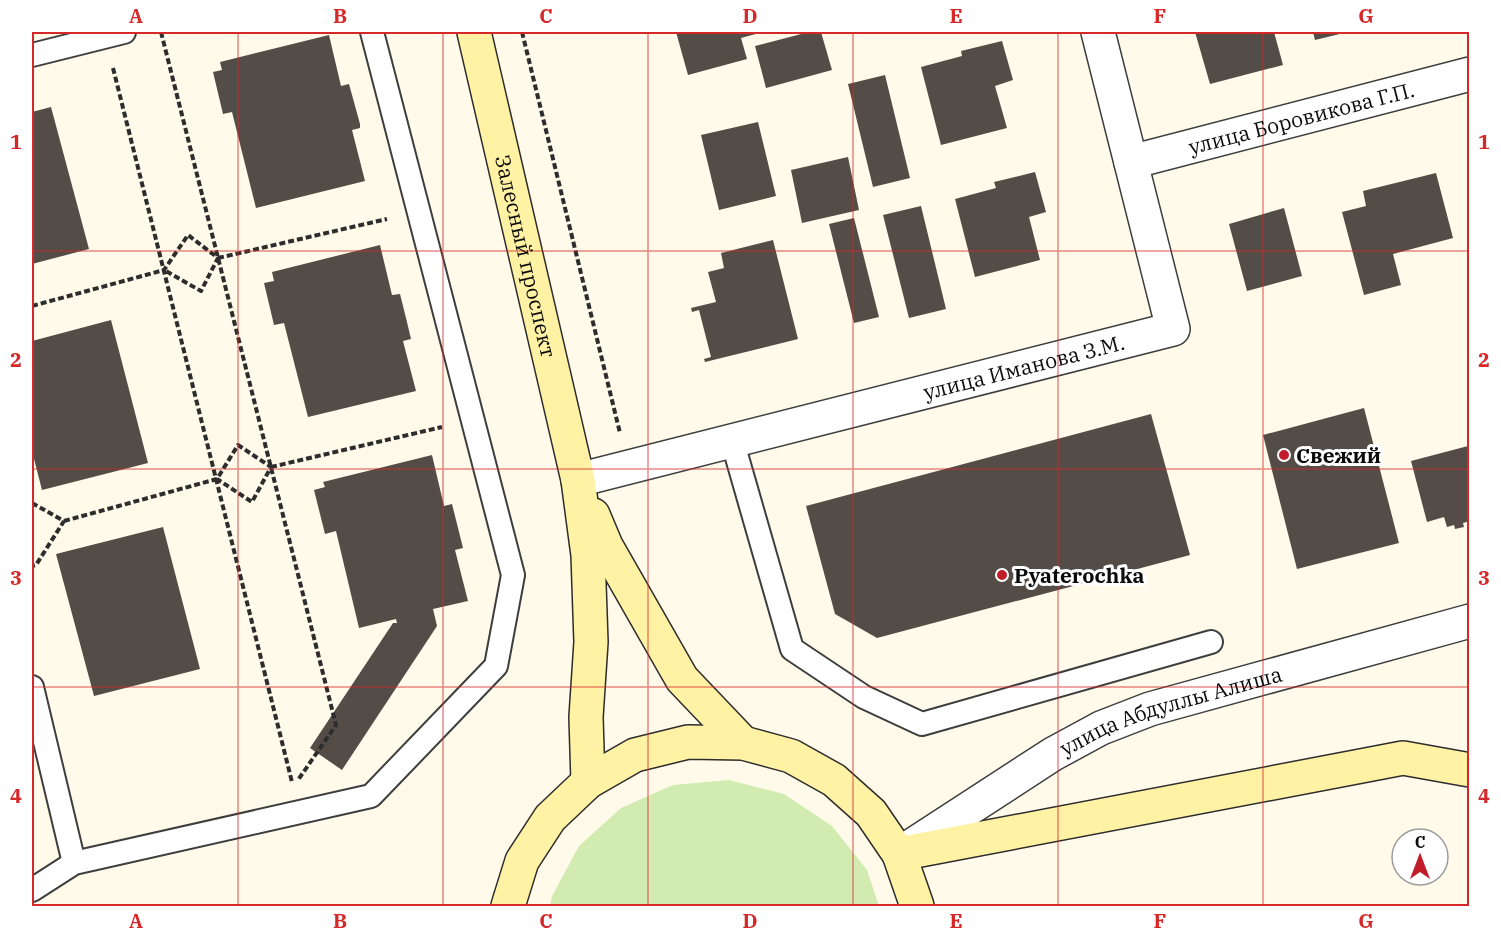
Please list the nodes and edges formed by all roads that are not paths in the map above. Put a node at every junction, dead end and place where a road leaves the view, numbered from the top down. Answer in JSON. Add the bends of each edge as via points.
{"nodes":[{"id":1,"x":372,"y":32,"type":"edge"},
{"id":2,"x":474,"y":32,"type":"edge"},
{"id":3,"x":1098,"y":32,"type":"edge"},
{"id":4,"x":115,"y":34,"type":"edge"},
{"id":5,"x":32,"y":55,"type":"edge"},
{"id":6,"x":1470,"y":74,"type":"edge"},
{"id":7,"x":1131,"y":162,"type":"junction"},
{"id":8,"x":732,"y":440,"type":"junction"},
{"id":9,"x":578,"y":480,"type":"junction"},
{"id":10,"x":1470,"y":621,"type":"edge"},
{"id":11,"x":1211,"y":642,"type":"dead end"},
{"id":12,"x":32,"y":687,"type":"edge"},
{"id":13,"x":743,"y":743,"type":"junction"},
{"id":14,"x":1470,"y":770,"type":"edge"},
{"id":15,"x":588,"y":782,"type":"junction"},
{"id":16,"x":899,"y":854,"type":"junction"},
{"id":17,"x":74,"y":863,"type":"junction"},
{"id":18,"x":32,"y":890,"type":"edge"},
{"id":19,"x":508,"y":906,"type":"edge"},
{"id":20,"x":917,"y":906,"type":"edge"}],
"edges":[{"from":1,"to":17,"type":"lane","via":[[513,574],[496,666],[371,796]]},
{"from":2,"to":9,"type":"main road","name":"Залесный проспект"},
{"from":3,"to":7,"type":"street","name":"улица Иманова З.М."},
{"from":4,"to":5,"type":"lane"},
{"from":6,"to":7,"type":"street","name":"улица Боровикова Г.П."},
{"from":7,"to":8,"type":"street","name":"улица Иманова З.М.","via":[[1173,329]]},
{"from":8,"to":9,"type":"street","name":"улица Иманова З.М."},
{"from":8,"to":11,"type":"lane","via":[[792,649],[864,697],[922,724]]},
{"from":9,"to":13,"type":"main road","name":"Залесный проспект","via":[[606,546],[682,679]]},
{"from":9,"to":15,"type":"main road","name":"Залесный проспект","via":[[588,555],[591,631],[586,717]]},
{"from":10,"to":16,"type":"street","name":"улица Абдуллы Алиша","via":[[1150,709],[1101,728],[1053,754]]},
{"from":12,"to":17,"type":"lane"},
{"from":13,"to":15,"type":"main road","via":[[688,742],[635,755]]},
{"from":13,"to":16,"type":"main road","via":[[791,756],[834,780],[871,813]]},
{"from":14,"to":16,"type":"main road","via":[[1403,758]]},
{"from":15,"to":19,"type":"main road","via":[[550,818],[522,861]]},
{"from":16,"to":20,"type":"main road"},
{"from":17,"to":18,"type":"lane"}]}
